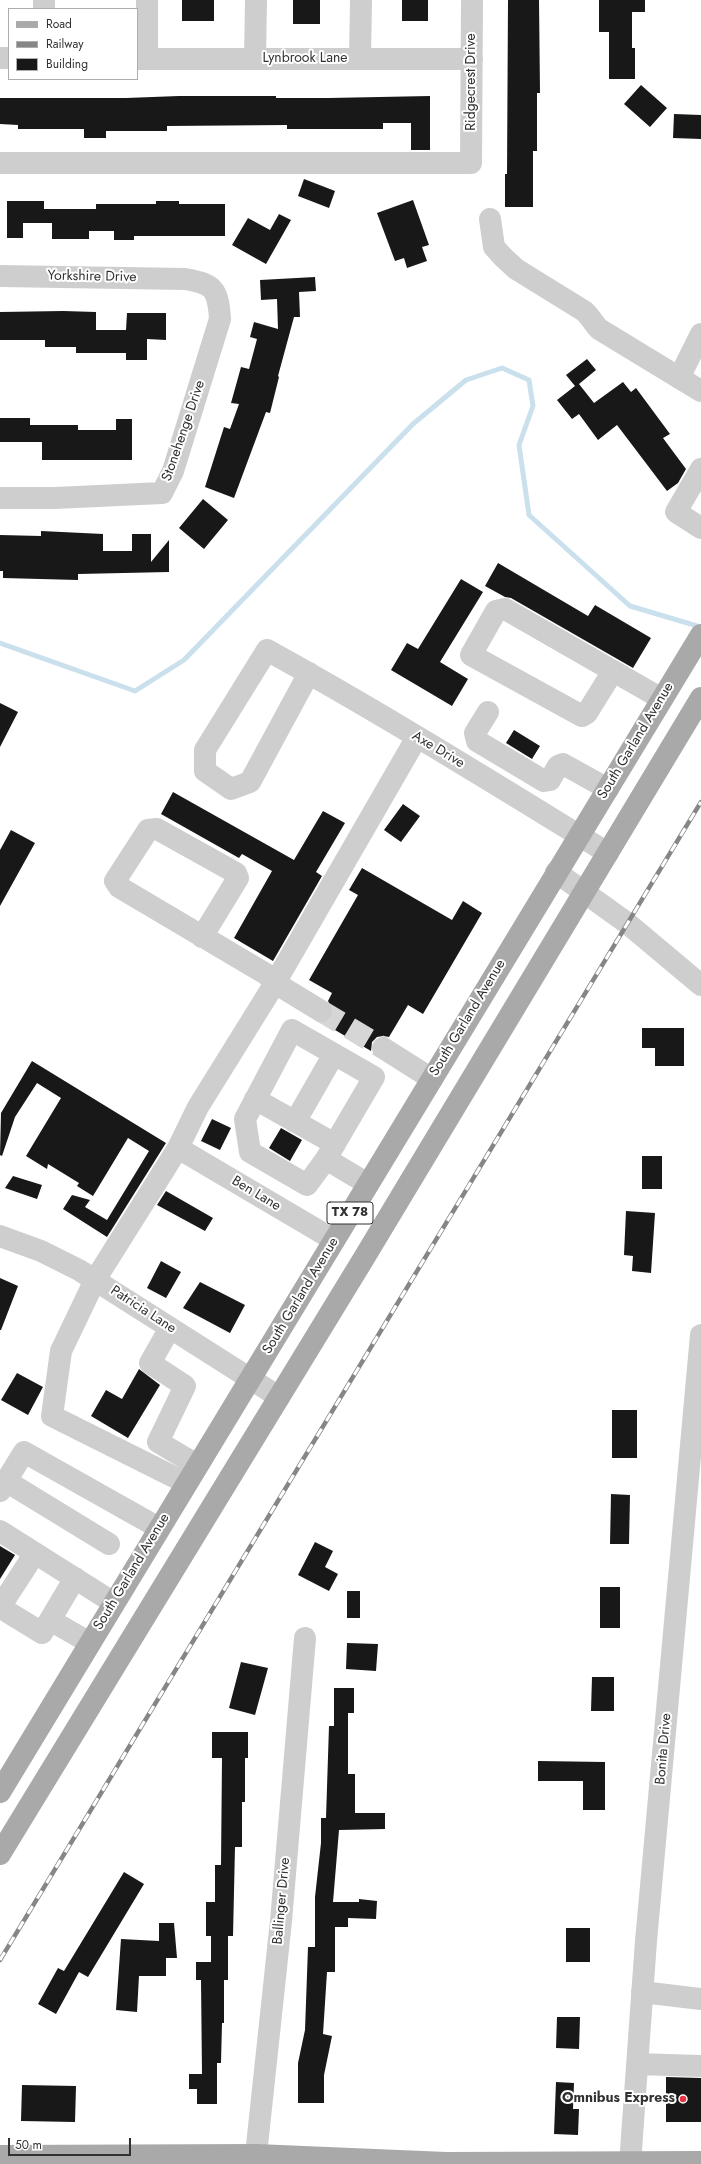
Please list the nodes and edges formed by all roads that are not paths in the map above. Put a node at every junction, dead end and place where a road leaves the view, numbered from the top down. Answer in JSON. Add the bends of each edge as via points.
{"nodes":[{"id":1,"x":147,"y":0,"type":"edge"},
{"id":2,"x":256,"y":0,"type":"edge"},
{"id":3,"x":361,"y":0,"type":"edge"},
{"id":4,"x":472,"y":0,"type":"edge"},
{"id":5,"x":142,"y":59,"type":"edge"},
{"id":6,"x":255,"y":59,"type":"junction"},
{"id":7,"x":360,"y":59,"type":"junction"},
{"id":8,"x":472,"y":60,"type":"junction"},
{"id":9,"x":0,"y":163,"type":"edge"},
{"id":10,"x":490,"y":219,"type":"dead end"},
{"id":11,"x":0,"y":276,"type":"edge"},
{"id":12,"x":185,"y":279,"type":"joint"},
{"id":13,"x":701,"y":334,"type":"edge"},
{"id":14,"x":679,"y":378,"type":"junction"},
{"id":15,"x":701,"y":391,"type":"edge"},
{"id":16,"x":701,"y":469,"type":"edge"},
{"id":17,"x":0,"y":498,"type":"edge"},
{"id":18,"x":701,"y":528,"type":"edge"},
{"id":19,"x":701,"y":635,"type":"edge"},
{"id":20,"x":613,"y":671,"type":"junction"},
{"id":21,"x":309,"y":673,"type":"junction"},
{"id":22,"x":701,"y":698,"type":"edge"},
{"id":23,"x":662,"y":699,"type":"junction"},
{"id":24,"x":488,"y":712,"type":"dead end"},
{"id":25,"x":417,"y":737,"type":"junction"},
{"id":26,"x":608,"y":789,"type":"junction"},
{"id":27,"x":579,"y":836,"type":"junction"},
{"id":28,"x":608,"y":853,"type":"junction"},
{"id":29,"x":556,"y":872,"type":"junction"},
{"id":30,"x":584,"y":892,"type":"junction"},
{"id":31,"x":202,"y":937,"type":"junction"},
{"id":32,"x":275,"y":983,"type":"junction"},
{"id":33,"x":701,"y":984,"type":"edge"},
{"id":34,"x":321,"y":1011,"type":"tunnel mouth"},
{"id":35,"x":382,"y":1048,"type":"tunnel mouth"},
{"id":36,"x":334,"y":1054,"type":"junction"},
{"id":37,"x":432,"y":1079,"type":"junction"},
{"id":38,"x":255,"y":1099,"type":"junction"},
{"id":39,"x":295,"y":1122,"type":"junction"},
{"id":40,"x":178,"y":1148,"type":"junction"},
{"id":41,"x":330,"y":1152,"type":"junction"},
{"id":42,"x":368,"y":1184,"type":"junction"},
{"id":43,"x":0,"y":1236,"type":"edge"},
{"id":44,"x":334,"y":1240,"type":"junction"},
{"id":45,"x":95,"y":1280,"type":"junction"},
{"id":46,"x":170,"y":1328,"type":"junction"},
{"id":47,"x":701,"y":1335,"type":"edge"},
{"id":48,"x":250,"y":1380,"type":"junction"},
{"id":49,"x":278,"y":1397,"type":"junction"},
{"id":50,"x":192,"y":1474,"type":"junction"},
{"id":51,"x":3,"y":1486,"type":"edge"},
{"id":52,"x":159,"y":1528,"type":"junction"},
{"id":53,"x":0,"y":1531,"type":"edge"},
{"id":54,"x":109,"y":1544,"type":"dead end"},
{"id":55,"x":35,"y":1553,"type":"junction"},
{"id":56,"x":75,"y":1578,"type":"junction"},
{"id":57,"x":114,"y":1603,"type":"junction"},
{"id":58,"x":0,"y":1607,"type":"edge"},
{"id":59,"x":50,"y":1620,"type":"junction"},
{"id":60,"x":305,"y":1638,"type":"dead end"},
{"id":61,"x":90,"y":1643,"type":"junction"},
{"id":62,"x":6,"y":1769,"type":"edge"},
{"id":63,"x":0,"y":1792,"type":"edge"},
{"id":64,"x":0,"y":1854,"type":"edge"},
{"id":65,"x":642,"y":1992,"type":"junction"},
{"id":66,"x":701,"y":1999,"type":"edge"},
{"id":67,"x":637,"y":2064,"type":"junction"},
{"id":68,"x":701,"y":2066,"type":"edge"},
{"id":69,"x":0,"y":2156,"type":"edge"},
{"id":70,"x":255,"y":2160,"type":"edge"},
{"id":71,"x":701,"y":2162,"type":"edge"},
{"id":72,"x":630,"y":2163,"type":"edge"}],
"edges":[{"from":1,"to":5,"type":"street"},
{"from":2,"to":6,"type":"street"},
{"from":3,"to":7,"type":"street"},
{"from":4,"to":8,"type":"street","name":"Ridgecrest Drive"},
{"from":5,"to":6,"type":"street","name":"Lynbrook Lane"},
{"from":6,"to":7,"type":"street","name":"Lynbrook Lane"},
{"from":7,"to":8,"type":"street","name":"Lynbrook Lane"},
{"from":8,"to":9,"type":"street","name":"Ridgecrest Drive","via":[[471,163]]},
{"from":10,"to":14,"type":"street","via":[[494,247],[516,269],[584,311],[592,317],[599,329]]},
{"from":11,"to":12,"type":"street","name":"Yorkshire Drive"},
{"from":12,"to":17,"type":"street","name":"Stonehenge Drive","via":[[206,283],[218,297],[220,319],[173,471],[162,493]]},
{"from":13,"to":14,"type":"street"},
{"from":14,"to":15,"type":"street"},
{"from":16,"to":18,"type":"street","via":[[676,512]]},
{"from":19,"to":23,"type":"main road","name":"South Garland Avenue","number":"TX 78"},
{"from":20,"to":20,"type":"street","via":[[505,609],[496,611],[471,655],[582,716],[587,714]]},
{"from":20,"to":23,"type":"street"},
{"from":21,"to":21,"type":"street","name":"Axe Drive","via":[[268,650],[205,750],[205,771],[231,789],[250,782]]},
{"from":21,"to":25,"type":"street","name":"Axe Drive"},
{"from":22,"to":28,"type":"main road","number":"TX 78"},
{"from":23,"to":26,"type":"main road","name":"South Garland Avenue","number":"TX 78"},
{"from":24,"to":26,"type":"street","via":[[475,733],[477,741],[544,781],[550,780],[558,766],[563,764]]},
{"from":25,"to":27,"type":"street","name":"Axe Drive"},
{"from":25,"to":32,"type":"street"},
{"from":26,"to":27,"type":"main road","name":"South Garland Avenue","number":"TX 78"},
{"from":27,"to":28,"type":"street","name":"Axe Drive"},
{"from":27,"to":29,"type":"main road","name":"South Garland Avenue","number":"TX 78"},
{"from":28,"to":30,"type":"main road","number":"TX 78"},
{"from":29,"to":30,"type":"street"},
{"from":29,"to":37,"type":"main road","name":"South Garland Avenue","number":"TX 78"},
{"from":30,"to":33,"type":"street"},
{"from":30,"to":49,"type":"main road","number":"TX 78"},
{"from":31,"to":31,"type":"street","via":[[118,887],[115,880],[148,830],[157,829],[236,873],[238,878]]},
{"from":31,"to":32,"type":"street","via":[[266,974]]},
{"from":32,"to":34,"type":"street"},
{"from":32,"to":40,"type":"street","via":[[198,1107]]},
{"from":35,"to":37,"type":"street"},
{"from":36,"to":38,"type":"street","via":[[292,1030]]},
{"from":36,"to":39,"type":"street"},
{"from":36,"to":41,"type":"street","via":[[374,1077]]},
{"from":37,"to":42,"type":"main road","name":"South Garland Avenue","number":"TX 78"},
{"from":38,"to":39,"type":"street"},
{"from":38,"to":41,"type":"street","via":[[245,1119],[250,1152],[307,1186]]},
{"from":39,"to":41,"type":"street"},
{"from":40,"to":44,"type":"street","name":"Ben Lane"},
{"from":40,"to":45,"type":"street"},
{"from":41,"to":42,"type":"street"},
{"from":42,"to":44,"type":"main road","name":"South Garland Avenue","number":"TX 78"},
{"from":43,"to":45,"type":"street","name":"Patricia Lane","via":[[41,1251]]},
{"from":44,"to":48,"type":"main road","name":"South Garland Avenue","number":"TX 78"},
{"from":45,"to":46,"type":"street","name":"Patricia Lane"},
{"from":45,"to":50,"type":"street","via":[[61,1351],[52,1416]]},
{"from":46,"to":48,"type":"street","name":"Patricia Lane"},
{"from":46,"to":50,"type":"street","via":[[150,1363],[185,1386],[158,1442]]},
{"from":47,"to":65,"type":"street","name":"Bonita Drive"},
{"from":48,"to":49,"type":"street","name":"Patricia Lane"},
{"from":48,"to":50,"type":"main road","name":"South Garland Avenue","number":"TX 78"},
{"from":49,"to":64,"type":"main road","number":"TX 78"},
{"from":50,"to":52,"type":"main road","name":"South Garland Avenue","number":"TX 78"},
{"from":51,"to":52,"type":"street","via":[[24,1452]]},
{"from":51,"to":54,"type":"street"},
{"from":52,"to":57,"type":"main road","name":"South Garland Avenue","number":"TX 78"},
{"from":53,"to":55,"type":"street"},
{"from":55,"to":56,"type":"street"},
{"from":55,"to":58,"type":"street"},
{"from":56,"to":57,"type":"street"},
{"from":56,"to":59,"type":"street"},
{"from":57,"to":61,"type":"main road","name":"South Garland Avenue","number":"TX 78"},
{"from":58,"to":59,"type":"street","via":[[42,1633]]},
{"from":59,"to":61,"type":"street"},
{"from":60,"to":70,"type":"street","name":"Ballinger Drive","via":[[281,1921]]},
{"from":61,"to":62,"type":"main road","name":"South Garland Avenue","number":"TX 78"},
{"from":62,"to":63,"type":"main road","name":"South Garland Avenue","number":"TX 78"},
{"from":65,"to":66,"type":"street"},
{"from":65,"to":67,"type":"street","name":"Bonita Drive"},
{"from":67,"to":68,"type":"street"},
{"from":67,"to":72,"type":"street","name":"Bonita Drive"},
{"from":69,"to":70,"type":"main road"},
{"from":70,"to":72,"type":"main road"},
{"from":71,"to":72,"type":"main road"}]}
